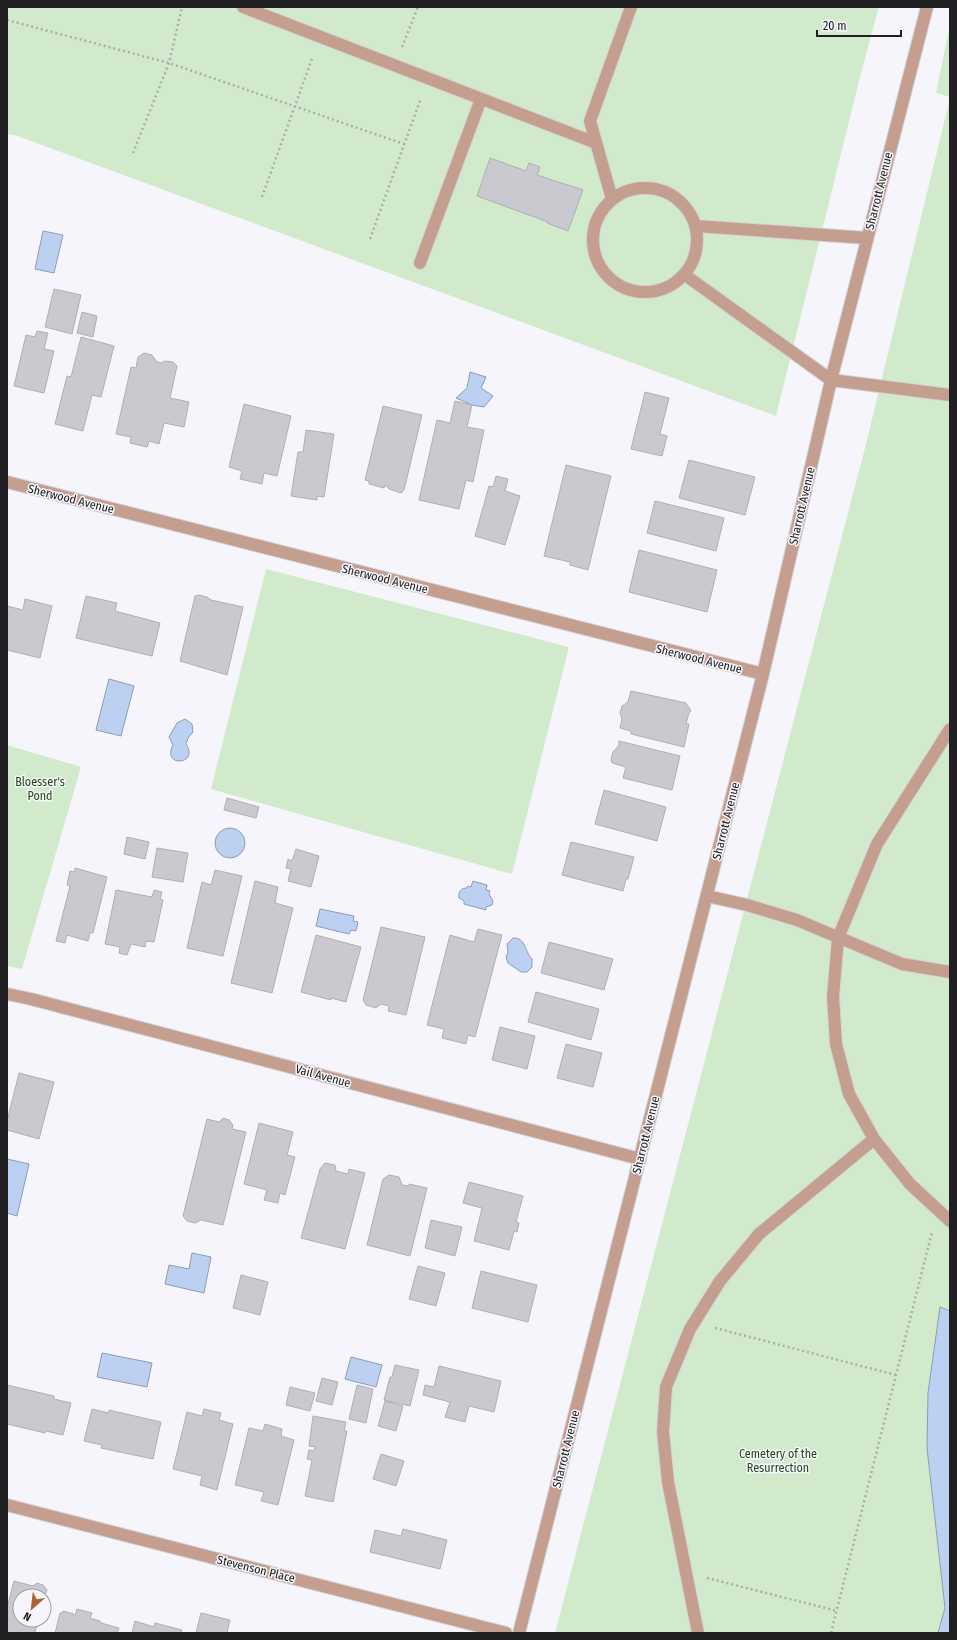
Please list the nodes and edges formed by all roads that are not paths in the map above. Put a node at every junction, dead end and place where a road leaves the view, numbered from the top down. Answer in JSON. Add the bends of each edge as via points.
{"nodes":[{"id":1,"x":243,"y":7,"type":"edge"},
{"id":2,"x":631,"y":7,"type":"edge"},
{"id":3,"x":927,"y":7,"type":"edge"},
{"id":4,"x":481,"y":99,"type":"junction"},
{"id":5,"x":596,"y":144,"type":"junction"},
{"id":6,"x":612,"y":199,"type":"junction"},
{"id":7,"x":696,"y":226,"type":"junction"},
{"id":8,"x":867,"y":238,"type":"junction"},
{"id":9,"x":420,"y":263,"type":"dead end"},
{"id":10,"x":685,"y":275,"type":"junction"},
{"id":11,"x":831,"y":380,"type":"junction"},
{"id":12,"x":950,"y":395,"type":"edge"},
{"id":13,"x":7,"y":482,"type":"edge"},
{"id":14,"x":763,"y":674,"type":"junction"},
{"id":15,"x":950,"y":729,"type":"edge"},
{"id":16,"x":707,"y":896,"type":"junction"},
{"id":17,"x":838,"y":938,"type":"junction"},
{"id":18,"x":950,"y":972,"type":"edge"},
{"id":19,"x":7,"y":994,"type":"edge"},
{"id":20,"x":874,"y":1139,"type":"junction"},
{"id":21,"x":640,"y":1159,"type":"junction"},
{"id":22,"x":950,"y":1221,"type":"edge"},
{"id":23,"x":7,"y":1505,"type":"edge"},
{"id":24,"x":506,"y":1633,"type":"edge"},
{"id":25,"x":519,"y":1633,"type":"edge"},
{"id":26,"x":698,"y":1633,"type":"edge"}],
"edges":[{"from":1,"to":4,"type":"street"},
{"from":2,"to":5,"type":"street","via":[[590,121]]},
{"from":3,"to":8,"type":"street","name":"Sharrott Avenue"},
{"from":4,"to":5,"type":"street"},
{"from":4,"to":9,"type":"street"},
{"from":5,"to":6,"type":"street"},
{"from":6,"to":7,"type":"street","via":[[627,190],[644,187],[661,190],[677,198],[689,210]]},
{"from":6,"to":10,"type":"street","via":[[600,212],[594,228],[593,245],[598,262],[607,277],[621,287],[638,292],[655,292],[672,286]]},
{"from":7,"to":8,"type":"street"},
{"from":7,"to":10,"type":"street","via":[[697,249]]},
{"from":8,"to":11,"type":"street","name":"Sharrott Avenue"},
{"from":10,"to":11,"type":"street"},
{"from":11,"to":12,"type":"street"},
{"from":11,"to":14,"type":"street","name":"Sharrott Avenue"},
{"from":13,"to":14,"type":"street","name":"Sherwood Avenue"},
{"from":14,"to":16,"type":"street","name":"Sharrott Avenue"},
{"from":15,"to":17,"type":"street","via":[[877,844]]},
{"from":16,"to":17,"type":"street","via":[[797,920]]},
{"from":16,"to":21,"type":"street","name":"Sharrott Avenue"},
{"from":17,"to":18,"type":"street","via":[[902,964]]},
{"from":17,"to":20,"type":"street","via":[[833,997],[836,1044],[849,1094]]},
{"from":19,"to":21,"type":"street","name":"Vail Avenue"},
{"from":20,"to":22,"type":"street","via":[[910,1184]]},
{"from":20,"to":26,"type":"street","via":[[759,1234],[720,1281],[690,1329],[666,1387],[663,1432],[668,1482]]},
{"from":21,"to":25,"type":"street","name":"Sharrott Avenue"},
{"from":23,"to":24,"type":"street","name":"Stevenson Place"}]}
